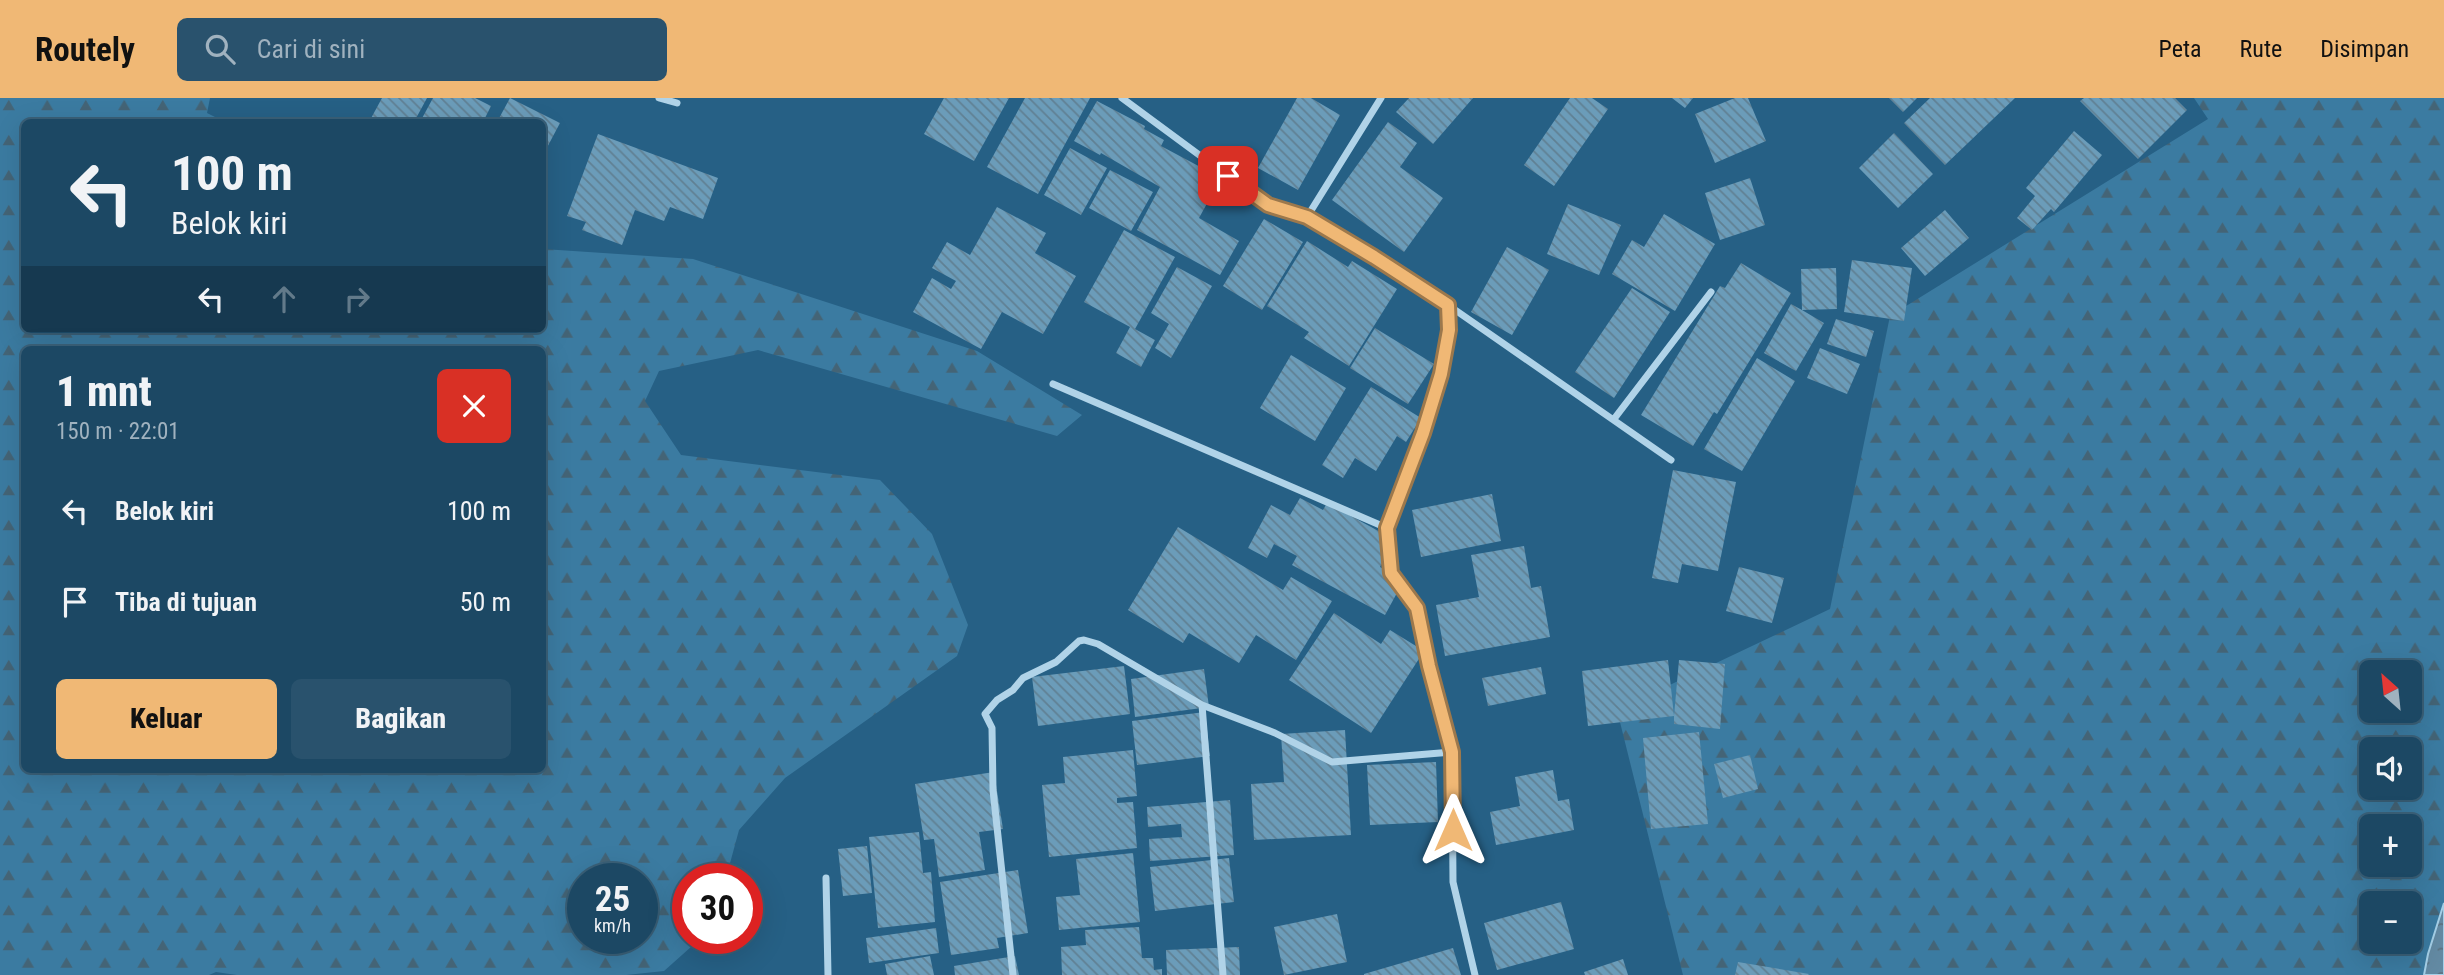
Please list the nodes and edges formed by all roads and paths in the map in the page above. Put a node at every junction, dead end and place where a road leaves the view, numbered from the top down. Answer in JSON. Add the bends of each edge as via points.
{"nodes":[{"id":1,"x":659,"y":98,"type":"edge"},
{"id":2,"x":1122,"y":98,"type":"edge"},
{"id":3,"x":1381,"y":98,"type":"edge"},
{"id":4,"x":677,"y":103,"type":"dead end"},
{"id":5,"x":1307,"y":217,"type":"junction"},
{"id":6,"x":1711,"y":292,"type":"dead end"},
{"id":7,"x":1448,"y":305,"type":"junction"},
{"id":8,"x":1053,"y":384,"type":"dead end"},
{"id":9,"x":1614,"y":419,"type":"junction"},
{"id":10,"x":1671,"y":460,"type":"dead end"},
{"id":11,"x":1387,"y":528,"type":"junction"},
{"id":12,"x":1202,"y":705,"type":"junction"},
{"id":13,"x":1452,"y":752,"type":"junction"},
{"id":14,"x":826,"y":878,"type":"dead end"},
{"id":15,"x":828,"y":975,"type":"edge"},
{"id":16,"x":1013,"y":975,"type":"edge"},
{"id":17,"x":1223,"y":975,"type":"edge"},
{"id":18,"x":1475,"y":975,"type":"edge"}],
"edges":[{"from":1,"to":4,"type":"street"},
{"from":2,"to":5,"type":"street","via":[[1268,205]]},
{"from":3,"to":5,"type":"street"},
{"from":5,"to":7,"type":"street"},
{"from":6,"to":9,"type":"street"},
{"from":7,"to":9,"type":"street"},
{"from":7,"to":11,"type":"street","via":[[1449,330],[1441,374]]},
{"from":8,"to":11,"type":"street"},
{"from":9,"to":10,"type":"street"},
{"from":11,"to":13,"type":"street","via":[[1391,573],[1417,608]]},
{"from":12,"to":13,"type":"street","via":[[1275,733],[1332,762]]},
{"from":12,"to":16,"type":"street","via":[[1084,640],[1056,662],[1023,678],[985,714],[992,728],[993,790]]},
{"from":12,"to":17,"type":"street"},
{"from":13,"to":18,"type":"street","via":[[1453,882]]},
{"from":14,"to":15,"type":"street"}]}
